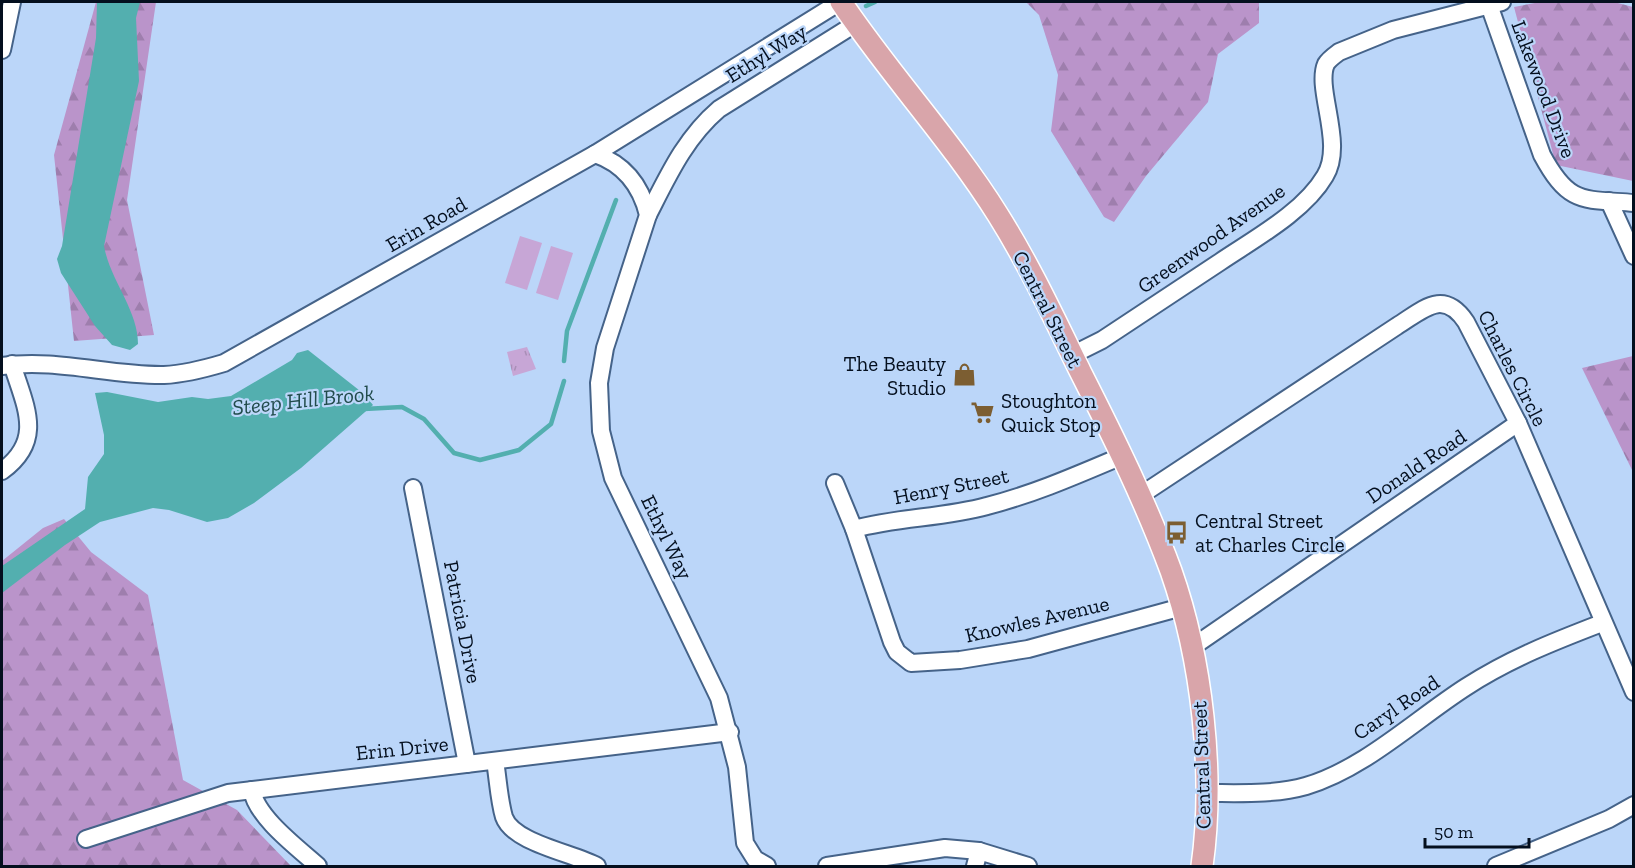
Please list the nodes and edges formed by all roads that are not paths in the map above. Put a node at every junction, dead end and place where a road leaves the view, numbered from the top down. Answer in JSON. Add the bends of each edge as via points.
{"nodes":[{"id":1,"x":12,"y":2,"type":"edge"},
{"id":2,"x":840,"y":2,"type":"edge"},
{"id":3,"x":1493,"y":3,"type":"edge"},
{"id":4,"x":855,"y":24,"type":"junction"},
{"id":5,"x":2,"y":50,"type":"edge"},
{"id":6,"x":595,"y":154,"type":"junction"},
{"id":7,"x":1609,"y":201,"type":"junction"},
{"id":8,"x":1634,"y":203,"type":"edge"},
{"id":9,"x":648,"y":215,"type":"junction"},
{"id":10,"x":1634,"y":256,"type":"edge"},
{"id":11,"x":1072,"y":355,"type":"junction"},
{"id":12,"x":7,"y":365,"type":"edge"},
{"id":13,"x":1518,"y":423,"type":"junction"},
{"id":14,"x":1122,"y":456,"type":"junction"},
{"id":15,"x":2,"y":471,"type":"edge"},
{"id":16,"x":835,"y":483,"type":"dead end"},
{"id":17,"x":412,"y":488,"type":"dead end"},
{"id":18,"x":1141,"y":495,"type":"junction"},
{"id":19,"x":854,"y":529,"type":"junction"},
{"id":20,"x":1182,"y":607,"type":"junction"},
{"id":21,"x":1602,"y":623,"type":"junction"},
{"id":22,"x":1191,"y":648,"type":"junction"},
{"id":23,"x":1634,"y":692,"type":"edge"},
{"id":24,"x":730,"y":732,"type":"junction"},
{"id":25,"x":495,"y":761,"type":"junction"},
{"id":26,"x":467,"y":764,"type":"junction"},
{"id":27,"x":252,"y":790,"type":"junction"},
{"id":28,"x":1206,"y":793,"type":"junction"},
{"id":29,"x":1634,"y":805,"type":"edge"},
{"id":30,"x":86,"y":839,"type":"dead end"},
{"id":31,"x":977,"y":859,"type":"edge"},
{"id":32,"x":834,"y":866,"type":"edge"},
{"id":33,"x":318,"y":867,"type":"edge"},
{"id":34,"x":597,"y":867,"type":"edge"},
{"id":35,"x":767,"y":867,"type":"edge"},
{"id":36,"x":1028,"y":867,"type":"edge"},
{"id":37,"x":1202,"y":867,"type":"edge"},
{"id":38,"x":1496,"y":867,"type":"edge"}],
"edges":[{"from":1,"to":5,"type":"street"},
{"from":2,"to":4,"type":"main road","name":"Central Street"},
{"from":2,"to":6,"type":"street","name":"Erin Road"},
{"from":3,"to":7,"type":"street","name":"Lakewood Drive","via":[[1542,155],[1554,177],[1573,196],[1585,201]]},
{"from":3,"to":11,"type":"street","name":"Greenwood Avenue","via":[[1393,30],[1332,57],[1324,77],[1331,163],[1318,186],[1275,226],[1102,340]]},
{"from":4,"to":9,"type":"street","name":"Ethyl Way","via":[[705,121],[679,156]]},
{"from":4,"to":11,"type":"main road","name":"Central Street","via":[[997,214]]},
{"from":6,"to":9,"type":"street","via":[[618,165],[632,179]]},
{"from":6,"to":12,"type":"street","name":"Erin Road","via":[[224,363],[165,375],[44,364]]},
{"from":7,"to":8,"type":"street","name":"Lakewood Drive"},
{"from":7,"to":10,"type":"street"},
{"from":9,"to":24,"type":"street","name":"Ethyl Way","via":[[601,366],[601,431],[613,478],[715,687]]},
{"from":11,"to":14,"type":"main road","name":"Central Street"},
{"from":12,"to":15,"type":"street","via":[[26,411],[28,438],[16,461]]},
{"from":13,"to":18,"type":"street","name":"Charles Circle","via":[[1460,314],[1444,303],[1433,303]]},
{"from":13,"to":21,"type":"street","name":"Charles Circle"},
{"from":13,"to":22,"type":"street","name":"Donald Road"},
{"from":14,"to":18,"type":"main road","name":"Central Street"},
{"from":14,"to":19,"type":"street","name":"Henry Street","via":[[1049,487],[985,507]]},
{"from":16,"to":19,"type":"street"},
{"from":17,"to":26,"type":"street","name":"Patricia Drive"},
{"from":18,"to":20,"type":"main road","name":"Central Street"},
{"from":19,"to":20,"type":"street","name":"Knowles Avenue","via":[[892,642],[903,659],[919,665],[994,655]]},
{"from":20,"to":22,"type":"main road","name":"Central Street"},
{"from":21,"to":23,"type":"street","name":"Charles Circle"},
{"from":21,"to":28,"type":"street","name":"Caryl Road","via":[[1523,654],[1465,688],[1398,737],[1308,785],[1281,792]]},
{"from":22,"to":28,"type":"main road","name":"Central Street","via":[[1203,730]]},
{"from":24,"to":25,"type":"street","name":"Erin Drive"},
{"from":24,"to":35,"type":"street","name":"Ethyl Way","via":[[745,843]]},
{"from":25,"to":26,"type":"street","name":"Erin Drive"},
{"from":25,"to":34,"type":"street","via":[[504,818],[510,827],[530,840]]},
{"from":26,"to":27,"type":"street","name":"Erin Drive"},
{"from":27,"to":30,"type":"street","name":"Erin Drive","via":[[201,800]]},
{"from":27,"to":33,"type":"street","via":[[262,812]]},
{"from":28,"to":37,"type":"main road","name":"Central Street"},
{"from":29,"to":38,"type":"street"},
{"from":31,"to":32,"type":"street","via":[[939,849]]},
{"from":31,"to":36,"type":"street"}]}
